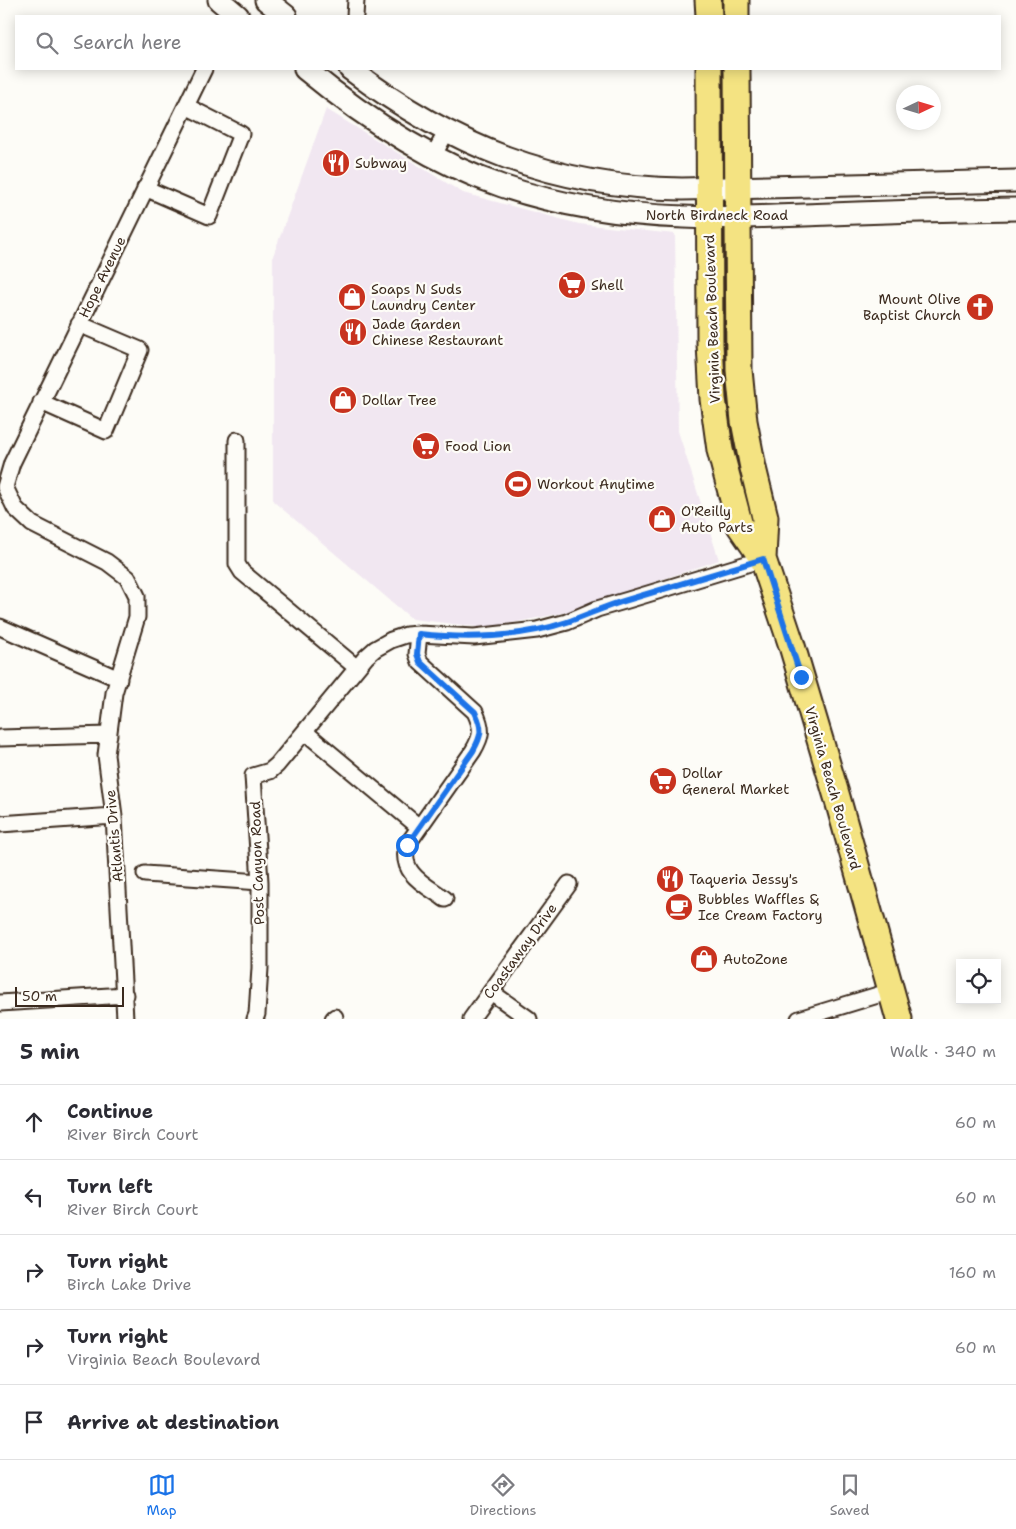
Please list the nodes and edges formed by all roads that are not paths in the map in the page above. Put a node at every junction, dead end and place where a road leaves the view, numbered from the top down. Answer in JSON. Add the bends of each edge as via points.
{"nodes":[{"id":1,"x":266,"y":0,"type":"edge"},
{"id":2,"x":356,"y":0,"type":"edge"},
{"id":3,"x":708,"y":0,"type":"edge"},
{"id":4,"x":736,"y":0,"type":"edge"},
{"id":5,"x":285,"y":15,"type":"edge"},
{"id":6,"x":355,"y":15,"type":"edge"},
{"id":7,"x":708,"y":15,"type":"edge"},
{"id":8,"x":736,"y":15,"type":"edge"},
{"id":9,"x":204,"y":70,"type":"edge"},
{"id":10,"x":306,"y":70,"type":"edge"},
{"id":11,"x":351,"y":70,"type":"edge"},
{"id":12,"x":709,"y":70,"type":"edge"},
{"id":13,"x":737,"y":70,"type":"edge"},
{"id":14,"x":186,"y":106,"type":"junction"},
{"id":15,"x":446,"y":131,"type":"junction"},
{"id":16,"x":433,"y":156,"type":"junction"},
{"id":17,"x":1016,"y":181,"type":"edge"},
{"id":18,"x":145,"y":188,"type":"junction"},
{"id":19,"x":737,"y":188,"type":"junction"},
{"id":20,"x":709,"y":189,"type":"junction"},
{"id":21,"x":1016,"y":209,"type":"edge"},
{"id":22,"x":737,"y":216,"type":"junction"},
{"id":23,"x":709,"y":217,"type":"junction"},
{"id":24,"x":79,"y":324,"type":"junction"},
{"id":25,"x":42,"y":402,"type":"junction"},
{"id":26,"x":237,"y":440,"type":"dead end"},
{"id":27,"x":763,"y":559,"type":"junction"},
{"id":28,"x":137,"y":596,"type":"joint"},
{"id":29,"x":0,"y":627,"type":"edge"},
{"id":30,"x":419,"y":634,"type":"junction"},
{"id":31,"x":357,"y":668,"type":"junction"},
{"id":32,"x":119,"y":679,"type":"junction"},
{"id":33,"x":305,"y":732,"type":"junction"},
{"id":34,"x":109,"y":735,"type":"junction"},
{"id":35,"x":0,"y":738,"type":"edge"},
{"id":36,"x":114,"y":816,"type":"junction"},
{"id":37,"x":0,"y":824,"type":"edge"},
{"id":38,"x":419,"y":827,"type":"junction"},
{"id":39,"x":144,"y":874,"type":"dead end"},
{"id":40,"x":260,"y":882,"type":"junction"},
{"id":41,"x":569,"y":884,"type":"dead end"},
{"id":42,"x":445,"y":899,"type":"dead end"},
{"id":43,"x":891,"y":991,"type":"junction"},
{"id":44,"x":490,"y":992,"type":"junction"},
{"id":45,"x":125,"y":995,"type":"junction"},
{"id":46,"x":0,"y":1003,"type":"edge"},
{"id":47,"x":259,"y":1017,"type":"edge"},
{"id":48,"x":125,"y":1019,"type":"edge"},
{"id":49,"x":470,"y":1019,"type":"edge"},
{"id":50,"x":529,"y":1019,"type":"edge"},
{"id":51,"x":799,"y":1019,"type":"edge"},
{"id":52,"x":899,"y":1019,"type":"edge"}],
"edges":[{"from":1,"to":5,"type":"main road"},
{"from":2,"to":6,"type":"street"},
{"from":3,"to":7,"type":"main road"},
{"from":4,"to":8,"type":"main road"},
{"from":9,"to":14,"type":"street","name":"Hope Avenue"},
{"from":10,"to":16,"type":"main road","name":"North Birdneck Road","via":[[365,114]]},
{"from":11,"to":15,"type":"main road","name":"North Birdneck Road"},
{"from":12,"to":20,"type":"main road","name":"Virginia Beach Boulevard"},
{"from":13,"to":19,"type":"main road","name":"Virginia Beach Boulevard"},
{"from":14,"to":18,"type":"street","name":"Hope Avenue"},
{"from":14,"to":18,"type":"street","via":[[241,134],[210,216]]},
{"from":15,"to":16,"type":"street"},
{"from":15,"to":20,"type":"main road","name":"North Birdneck Road","via":[[494,153],[568,176],[608,184]]},
{"from":16,"to":23,"type":"main road","name":"North Birdneck Road","via":[[502,186],[577,206],[615,213]]},
{"from":17,"to":19,"type":"main road","name":"North Birdneck Road"},
{"from":18,"to":24,"type":"street","name":"Hope Avenue"},
{"from":19,"to":20,"type":"main road","name":"North Birdneck Road"},
{"from":19,"to":22,"type":"main road","name":"Virginia Beach Boulevard"},
{"from":20,"to":23,"type":"main road","name":"Virginia Beach Boulevard"},
{"from":21,"to":22,"type":"main road","name":"North Birdneck Road"},
{"from":22,"to":23,"type":"main road","name":"North Birdneck Road"},
{"from":22,"to":27,"type":"main road","name":"Virginia Beach Boulevard","via":[[739,370],[744,421],[765,517]]},
{"from":23,"to":27,"type":"main road","name":"Virginia Beach Boulevard","via":[[711,370],[719,441],[740,526]]},
{"from":24,"to":25,"type":"street","name":"Hope Avenue"},
{"from":24,"to":25,"type":"street","via":[[140,350],[106,431]]},
{"from":25,"to":28,"type":"street","name":"Hope Avenue","via":[[12,463],[5,486],[15,508],[32,524],[107,562],[128,578]]},
{"from":26,"to":31,"type":"street","via":[[237,564],[242,572]]},
{"from":27,"to":30,"type":"street","via":[[537,630],[474,637]]},
{"from":27,"to":43,"type":"main road","name":"Virginia Beach Boulevard","via":[[792,646]]},
{"from":28,"to":32,"type":"street","name":"Atlantis Drive","via":[[137,617]]},
{"from":29,"to":32,"type":"street"},
{"from":30,"to":31,"type":"street","via":[[391,640],[375,649]]},
{"from":30,"to":38,"type":"street","via":[[417,654],[420,662],[475,712],[481,733],[473,751]]},
{"from":31,"to":33,"type":"street"},
{"from":32,"to":34,"type":"street","name":"Atlantis Drive"},
{"from":33,"to":38,"type":"street"},
{"from":33,"to":40,"type":"street","name":"Post Canyon Road","via":[[277,765],[254,776]]},
{"from":34,"to":35,"type":"street"},
{"from":34,"to":36,"type":"street","name":"Atlantis Drive","via":[[106,755]]},
{"from":36,"to":37,"type":"street"},
{"from":36,"to":45,"type":"street","name":"Atlantis Drive"},
{"from":38,"to":42,"type":"street","via":[[407,845],[406,863],[416,878]]},
{"from":39,"to":40,"type":"street"},
{"from":40,"to":47,"type":"street","name":"Post Canyon Road"},
{"from":41,"to":44,"type":"street","name":"Coastaway Drive"},
{"from":43,"to":51,"type":"street"},
{"from":43,"to":52,"type":"main road","name":"Virginia Beach Boulevard"},
{"from":44,"to":49,"type":"street","name":"Coastaway Drive"},
{"from":44,"to":50,"type":"street"},
{"from":45,"to":46,"type":"street"},
{"from":45,"to":48,"type":"street","name":"Atlantis Drive"}]}
